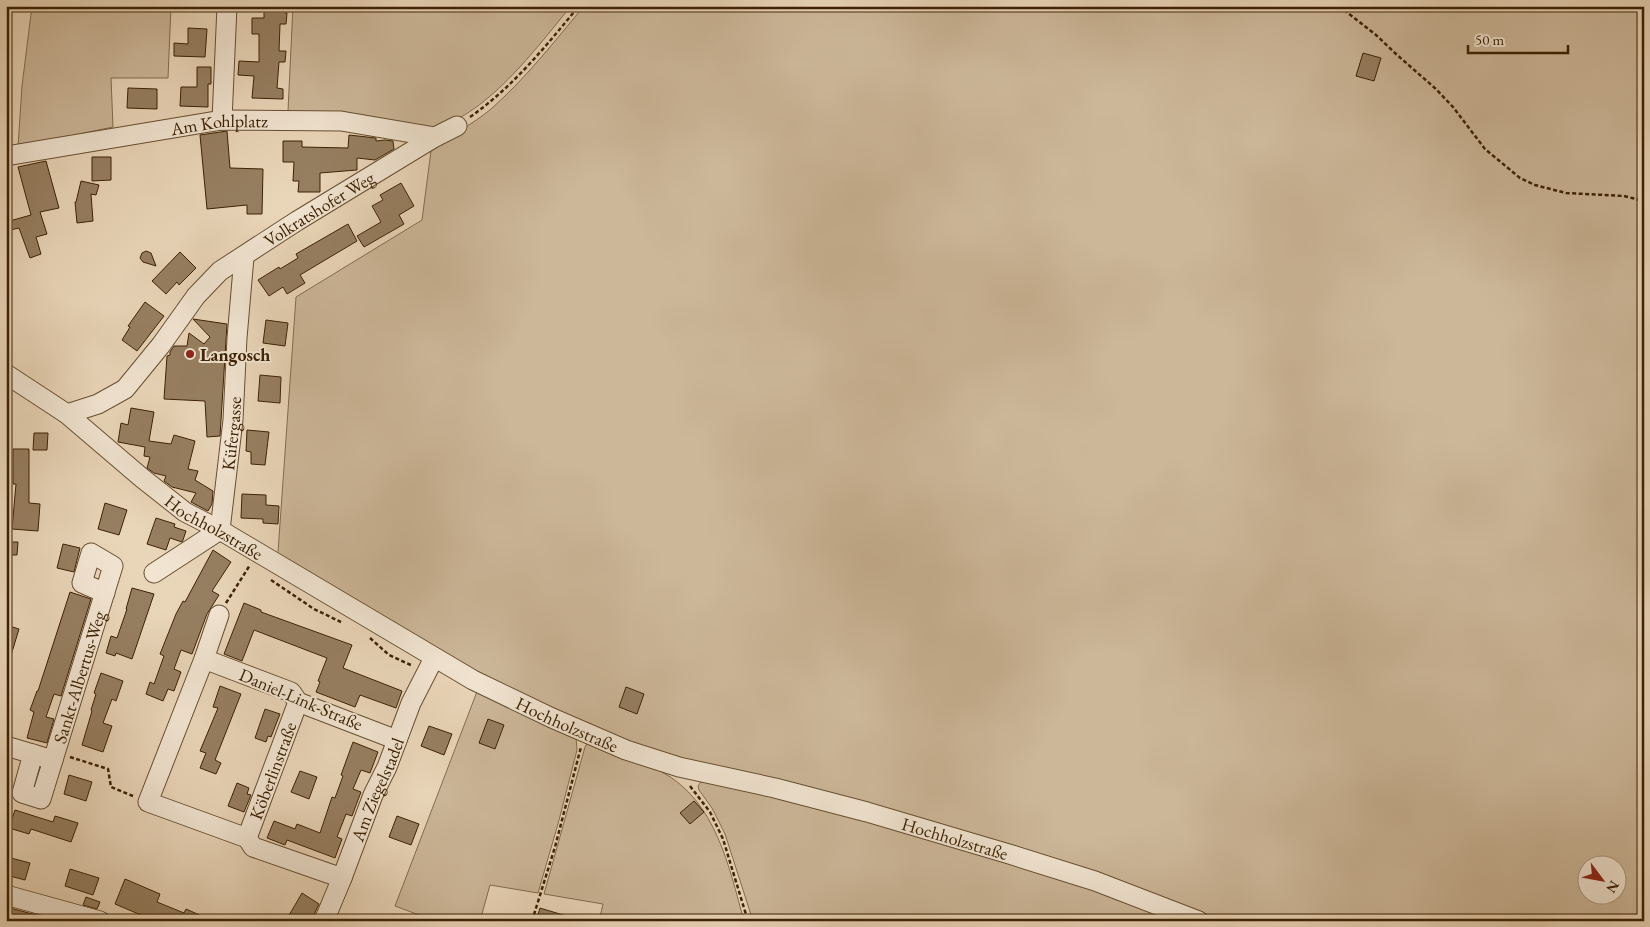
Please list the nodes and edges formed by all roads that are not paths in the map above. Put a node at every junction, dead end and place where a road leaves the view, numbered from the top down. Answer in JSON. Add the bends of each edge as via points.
{"nodes":[{"id":1,"x":227,"y":6,"type":"edge"},
{"id":2,"x":222,"y":120,"type":"junction"},
{"id":3,"x":457,"y":126,"type":"road end"},
{"id":4,"x":435,"y":137,"type":"junction"},
{"id":5,"x":6,"y":156,"type":"edge"},
{"id":6,"x":244,"y":257,"type":"junction"},
{"id":7,"x":6,"y":374,"type":"edge"},
{"id":8,"x":67,"y":414,"type":"junction"},
{"id":9,"x":220,"y":530,"type":"junction"},
{"id":10,"x":154,"y":573,"type":"dead end"},
{"id":11,"x":105,"y":593,"type":"dead end"},
{"id":12,"x":218,"y":615,"type":"road end"},
{"id":13,"x":204,"y":659,"type":"junction"},
{"id":14,"x":430,"y":665,"type":"junction"},
{"id":15,"x":298,"y":702,"type":"junction"},
{"id":16,"x":397,"y":740,"type":"junction"},
{"id":17,"x":6,"y":746,"type":"edge"},
{"id":18,"x":34,"y":754,"type":"junction"},
{"id":19,"x":54,"y":756,"type":"junction"},
{"id":20,"x":247,"y":838,"type":"junction"},
{"id":21,"x":342,"y":878,"type":"junction"},
{"id":22,"x":6,"y":895,"type":"edge"},
{"id":23,"x":61,"y":916,"type":"edge"},
{"id":24,"x":100,"y":921,"type":"edge"},
{"id":25,"x":324,"y":921,"type":"edge"},
{"id":26,"x":1199,"y":921,"type":"edge"}],
"edges":[{"from":1,"to":2,"type":"street"},
{"from":2,"to":4,"type":"street","name":"Am Kohlplatz","via":[[341,122]]},
{"from":2,"to":5,"type":"street","name":"Am Kohlplatz"},
{"from":3,"to":4,"type":"street","name":"Volkratshofer Weg"},
{"from":4,"to":6,"type":"street","name":"Volkratshofer Weg"},
{"from":6,"to":8,"type":"street","name":"Volkratshofer Weg","via":[[220,271],[196,296],[161,346],[125,389],[98,404]]},
{"from":6,"to":9,"type":"street","name":"Küfergasse","via":[[233,420]]},
{"from":7,"to":8,"type":"street","name":"Hochholzstraße"},
{"from":8,"to":9,"type":"street","name":"Hochholzstraße","via":[[185,512]]},
{"from":9,"to":10,"type":"street"},
{"from":9,"to":14,"type":"street","name":"Hochholzstraße"},
{"from":11,"to":19,"type":"street","name":"Sankt-Albertus-Weg"},
{"from":12,"to":13,"type":"street"},
{"from":13,"to":15,"type":"street","name":"Daniel-Link-Straße","via":[[291,692]]},
{"from":13,"to":20,"type":"street","via":[[148,802]]},
{"from":14,"to":16,"type":"street","name":"Am Ziegelstadel"},
{"from":14,"to":26,"type":"street","name":"Hochholzstraße","via":[[626,750],[679,767],[775,788],[913,826],[1095,881]]},
{"from":15,"to":16,"type":"street","name":"Daniel-Link-Straße"},
{"from":15,"to":20,"type":"street","name":"Köberlinstraße"},
{"from":16,"to":21,"type":"street","name":"Am Ziegelstadel"},
{"from":17,"to":18,"type":"street","name":"Sankt-Albertus-Weg"},
{"from":18,"to":19,"type":"street","name":"Sankt-Albertus-Weg"},
{"from":18,"to":19,"type":"street","name":"Sankt-Albertus-Weg","via":[[22,793],[41,799]]},
{"from":20,"to":21,"type":"street","via":[[253,847]]},
{"from":21,"to":25,"type":"street","name":"Am Ziegelstadel"},
{"from":22,"to":23,"type":"street"},
{"from":23,"to":24,"type":"street"}]}
